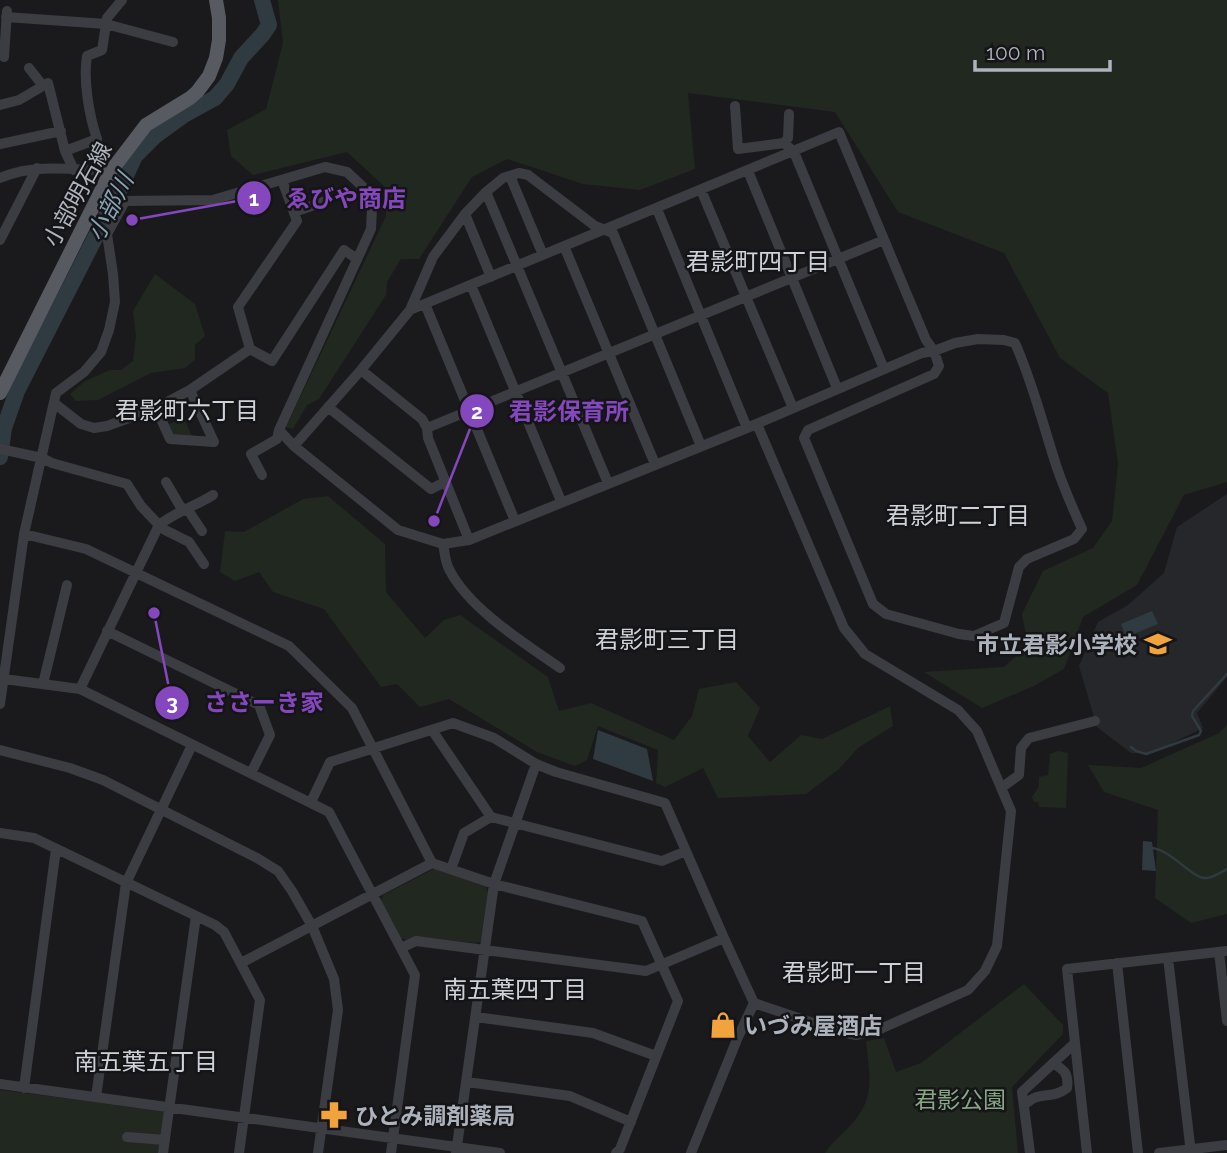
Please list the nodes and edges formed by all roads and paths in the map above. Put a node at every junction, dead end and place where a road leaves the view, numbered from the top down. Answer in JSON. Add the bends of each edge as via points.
{"nodes":[{"id":1,"x":122,"y":0,"type":"edge"},
{"id":2,"x":216,"y":0,"type":"edge"},
{"id":3,"x":106,"y":24,"type":"junction"},
{"id":4,"x":173,"y":42,"type":"dead end"},
{"id":5,"x":3,"y":50,"type":"edge"},
{"id":6,"x":29,"y":68,"type":"dead end"},
{"id":7,"x":43,"y":86,"type":"junction"},
{"id":8,"x":0,"y":105,"type":"edge"},
{"id":9,"x":735,"y":106,"type":"dead end"},
{"id":10,"x":789,"y":114,"type":"dead end"},
{"id":11,"x":61,"y":131,"type":"junction"},
{"id":12,"x":784,"y":143,"type":"junction"},
{"id":13,"x":0,"y":144,"type":"edge"},
{"id":14,"x":65,"y":151,"type":"junction"},
{"id":15,"x":794,"y":152,"type":"junction"},
{"id":16,"x":37,"y":168,"type":"junction"},
{"id":17,"x":74,"y":170,"type":"junction"},
{"id":18,"x":111,"y":171,"type":"junction"},
{"id":19,"x":748,"y":171,"type":"junction"},
{"id":20,"x":510,"y":176,"type":"junction"},
{"id":21,"x":0,"y":178,"type":"edge"},
{"id":22,"x":282,"y":180,"type":"junction"},
{"id":23,"x":701,"y":190,"type":"junction"},
{"id":24,"x":486,"y":192,"type":"junction"},
{"id":25,"x":103,"y":197,"type":"junction"},
{"id":26,"x":125,"y":201,"type":"junction"},
{"id":27,"x":326,"y":201,"type":"dead end"},
{"id":28,"x":657,"y":209,"type":"junction"},
{"id":29,"x":293,"y":212,"type":"junction"},
{"id":30,"x":464,"y":214,"type":"junction"},
{"id":31,"x":605,"y":229,"type":"junction"},
{"id":32,"x":0,"y":240,"type":"edge"},
{"id":33,"x":884,"y":240,"type":"junction"},
{"id":34,"x":564,"y":246,"type":"junction"},
{"id":35,"x":543,"y":255,"type":"junction"},
{"id":36,"x":357,"y":259,"type":"junction"},
{"id":37,"x":838,"y":259,"type":"junction"},
{"id":38,"x":517,"y":266,"type":"junction"},
{"id":39,"x":491,"y":277,"type":"junction"},
{"id":40,"x":792,"y":278,"type":"junction"},
{"id":41,"x":471,"y":285,"type":"junction"},
{"id":42,"x":746,"y":297,"type":"junction"},
{"id":43,"x":425,"y":304,"type":"junction"},
{"id":44,"x":410,"y":310,"type":"junction"},
{"id":45,"x":700,"y":316,"type":"junction"},
{"id":46,"x":655,"y":334,"type":"junction"},
{"id":47,"x":250,"y":349,"type":"junction"},
{"id":48,"x":934,"y":351,"type":"junction"},
{"id":49,"x":607,"y":353,"type":"junction"},
{"id":50,"x":884,"y":369,"type":"junction"},
{"id":51,"x":361,"y":370,"type":"junction"},
{"id":52,"x":561,"y":373,"type":"junction"},
{"id":53,"x":837,"y":388,"type":"junction"},
{"id":54,"x":190,"y":390,"type":"junction"},
{"id":55,"x":516,"y":392,"type":"junction"},
{"id":56,"x":0,"y":393,"type":"edge"},
{"id":57,"x":54,"y":404,"type":"junction"},
{"id":58,"x":156,"y":408,"type":"junction"},
{"id":59,"x":328,"y":408,"type":"junction"},
{"id":60,"x":793,"y":408,"type":"junction"},
{"id":61,"x":470,"y":411,"type":"junction"},
{"id":62,"x":752,"y":426,"type":"junction"},
{"id":63,"x":427,"y":428,"type":"junction"},
{"id":64,"x":279,"y":430,"type":"junction"},
{"id":65,"x":294,"y":446,"type":"junction"},
{"id":66,"x":701,"y":446,"type":"junction"},
{"id":67,"x":5,"y":450,"type":"edge"},
{"id":68,"x":42,"y":458,"type":"junction"},
{"id":69,"x":655,"y":464,"type":"junction"},
{"id":70,"x":262,"y":475,"type":"dead end"},
{"id":71,"x":166,"y":482,"type":"dead end"},
{"id":72,"x":445,"y":482,"type":"junction"},
{"id":73,"x":608,"y":483,"type":"junction"},
{"id":74,"x":213,"y":495,"type":"dead end"},
{"id":75,"x":561,"y":502,"type":"junction"},
{"id":76,"x":185,"y":510,"type":"junction"},
{"id":77,"x":515,"y":521,"type":"junction"},
{"id":78,"x":159,"y":525,"type":"junction"},
{"id":79,"x":202,"y":531,"type":"dead end"},
{"id":80,"x":24,"y":534,"type":"junction"},
{"id":81,"x":469,"y":540,"type":"junction"},
{"id":82,"x":443,"y":544,"type":"junction"},
{"id":83,"x":204,"y":564,"type":"dead end"},
{"id":84,"x":135,"y":573,"type":"junction"},
{"id":85,"x":67,"y":585,"type":"dead end"},
{"id":86,"x":107,"y":631,"type":"junction"},
{"id":87,"x":560,"y":668,"type":"dead end"},
{"id":88,"x":4,"y":679,"type":"junction"},
{"id":89,"x":43,"y":684,"type":"junction"},
{"id":90,"x":80,"y":689,"type":"junction"},
{"id":91,"x":0,"y":704,"type":"edge"},
{"id":92,"x":1095,"y":721,"type":"dead end"},
{"id":93,"x":432,"y":730,"type":"junction"},
{"id":94,"x":192,"y":745,"type":"junction"},
{"id":95,"x":373,"y":748,"type":"junction"},
{"id":96,"x":0,"y":750,"type":"edge"},
{"id":97,"x":536,"y":764,"type":"junction"},
{"id":98,"x":251,"y":773,"type":"junction"},
{"id":99,"x":1001,"y":788,"type":"junction"},
{"id":100,"x":311,"y":802,"type":"junction"},
{"id":101,"x":161,"y":809,"type":"junction"},
{"id":102,"x":491,"y":817,"type":"junction"},
{"id":103,"x":515,"y":823,"type":"junction"},
{"id":104,"x":0,"y":833,"type":"edge"},
{"id":105,"x":56,"y":849,"type":"junction"},
{"id":106,"x":686,"y":851,"type":"junction"},
{"id":107,"x":432,"y":863,"type":"junction"},
{"id":108,"x":451,"y":869,"type":"junction"},
{"id":109,"x":126,"y":883,"type":"junction"},
{"id":110,"x":494,"y":884,"type":"junction"},
{"id":111,"x":373,"y":895,"type":"junction"},
{"id":112,"x":196,"y":916,"type":"junction"},
{"id":113,"x":312,"y":926,"type":"junction"},
{"id":114,"x":724,"y":938,"type":"junction"},
{"id":115,"x":401,"y":948,"type":"junction"},
{"id":116,"x":485,"y":949,"type":"junction"},
{"id":117,"x":1223,"y":951,"type":"edge"},
{"id":118,"x":1168,"y":958,"type":"junction"},
{"id":119,"x":241,"y":963,"type":"junction"},
{"id":120,"x":662,"y":964,"type":"junction"},
{"id":121,"x":1117,"y":964,"type":"junction"},
{"id":122,"x":754,"y":1003,"type":"junction"},
{"id":123,"x":476,"y":1017,"type":"junction"},
{"id":124,"x":1227,"y":1021,"type":"edge"},
{"id":125,"x":1074,"y":1043,"type":"junction"},
{"id":126,"x":656,"y":1056,"type":"junction"},
{"id":127,"x":1053,"y":1063,"type":"junction"},
{"id":128,"x":467,"y":1082,"type":"junction"},
{"id":129,"x":0,"y":1084,"type":"edge"},
{"id":130,"x":24,"y":1088,"type":"junction"},
{"id":131,"x":96,"y":1097,"type":"junction"},
{"id":132,"x":1024,"y":1105,"type":"junction"},
{"id":133,"x":170,"y":1107,"type":"junction"},
{"id":134,"x":244,"y":1119,"type":"junction"},
{"id":135,"x":631,"y":1122,"type":"junction"},
{"id":136,"x":323,"y":1128,"type":"junction"},
{"id":137,"x":127,"y":1137,"type":"dead end"},
{"id":138,"x":392,"y":1139,"type":"junction"},
{"id":139,"x":165,"y":1140,"type":"junction"},
{"id":140,"x":1227,"y":1145,"type":"edge"},
{"id":141,"x":457,"y":1150,"type":"edge"},
{"id":142,"x":1191,"y":1151,"type":"edge"},
{"id":143,"x":163,"y":1153,"type":"edge"},
{"id":144,"x":239,"y":1153,"type":"edge"},
{"id":145,"x":318,"y":1153,"type":"edge"},
{"id":146,"x":391,"y":1153,"type":"edge"},
{"id":147,"x":500,"y":1153,"type":"edge"},
{"id":148,"x":616,"y":1153,"type":"edge"},
{"id":149,"x":691,"y":1153,"type":"edge"},
{"id":150,"x":1030,"y":1153,"type":"edge"},
{"id":151,"x":1087,"y":1153,"type":"edge"},
{"id":152,"x":1138,"y":1153,"type":"edge"},
{"id":153,"x":1159,"y":1153,"type":"edge"}],
"edges":[{"from":1,"to":3,"type":"street"},
{"from":2,"to":18,"type":"main road","name":"小部明石線","via":[[219,40],[209,76],[190,98],[146,125]]},
{"from":3,"to":4,"type":"street"},
{"from":3,"to":5,"type":"street","via":[[7,14]]},
{"from":3,"to":14,"type":"street","via":[[102,50],[87,56],[86,66],[97,139]]},
{"from":6,"to":7,"type":"street"},
{"from":7,"to":8,"type":"street"},
{"from":7,"to":11,"type":"street","via":[[48,83]]},
{"from":9,"to":12,"type":"street","via":[[738,149]]},
{"from":10,"to":12,"type":"street"},
{"from":11,"to":13,"type":"street"},
{"from":11,"to":14,"type":"street"},
{"from":12,"to":15,"type":"street"},
{"from":14,"to":17,"type":"street"},
{"from":15,"to":19,"type":"street"},
{"from":15,"to":33,"type":"street","via":[[839,132]]},
{"from":15,"to":37,"type":"street"},
{"from":16,"to":17,"type":"street"},
{"from":16,"to":21,"type":"street"},
{"from":16,"to":32,"type":"street"},
{"from":17,"to":18,"type":"street"},
{"from":18,"to":25,"type":"main road","name":"小部明石線"},
{"from":19,"to":23,"type":"street"},
{"from":19,"to":40,"type":"street"},
{"from":20,"to":24,"type":"street"},
{"from":20,"to":31,"type":"street","via":[[528,175]]},
{"from":20,"to":35,"type":"street"},
{"from":22,"to":26,"type":"street","via":[[213,201]]},
{"from":22,"to":29,"type":"street"},
{"from":22,"to":36,"type":"street","via":[[326,167],[347,172],[363,187],[372,208],[371,229]]},
{"from":23,"to":28,"type":"street"},
{"from":23,"to":42,"type":"street"},
{"from":24,"to":30,"type":"street"},
{"from":24,"to":38,"type":"street"},
{"from":25,"to":26,"type":"street"},
{"from":25,"to":56,"type":"main road","name":"小部明石線"},
{"from":26,"to":57,"type":"street","via":[[107,234],[115,302],[109,330],[101,352],[56,393]]},
{"from":27,"to":29,"type":"street"},
{"from":28,"to":31,"type":"street"},
{"from":28,"to":45,"type":"street"},
{"from":29,"to":47,"type":"street","via":[[296,221],[238,307]]},
{"from":30,"to":39,"type":"street"},
{"from":30,"to":44,"type":"street","via":[[433,257]]},
{"from":31,"to":34,"type":"street"},
{"from":31,"to":46,"type":"street","via":[[613,233]]},
{"from":33,"to":37,"type":"street"},
{"from":33,"to":48,"type":"street"},
{"from":34,"to":35,"type":"street"},
{"from":34,"to":49,"type":"street"},
{"from":35,"to":38,"type":"street"},
{"from":36,"to":47,"type":"street","via":[[344,250],[272,361]]},
{"from":36,"to":64,"type":"street"},
{"from":37,"to":40,"type":"street"},
{"from":37,"to":50,"type":"street"},
{"from":38,"to":39,"type":"street"},
{"from":38,"to":52,"type":"street"},
{"from":39,"to":41,"type":"street"},
{"from":40,"to":42,"type":"street"},
{"from":40,"to":53,"type":"street"},
{"from":41,"to":43,"type":"street"},
{"from":41,"to":55,"type":"street"},
{"from":42,"to":45,"type":"street"},
{"from":42,"to":60,"type":"street"},
{"from":43,"to":44,"type":"street"},
{"from":43,"to":61,"type":"street"},
{"from":44,"to":51,"type":"street"},
{"from":45,"to":46,"type":"street"},
{"from":45,"to":62,"type":"street"},
{"from":46,"to":49,"type":"street"},
{"from":46,"to":66,"type":"street"},
{"from":47,"to":54,"type":"street"},
{"from":48,"to":48,"type":"street","via":[[939,366],[934,374],[808,430],[804,438],[873,604],[886,614],[974,636],[1004,623],[1019,567],[1027,559],[1074,539],[1082,529],[1015,342],[978,340]]},
{"from":48,"to":50,"type":"street"},
{"from":49,"to":52,"type":"street"},
{"from":49,"to":69,"type":"street"},
{"from":50,"to":53,"type":"street"},
{"from":51,"to":59,"type":"street"},
{"from":51,"to":63,"type":"street"},
{"from":52,"to":55,"type":"street"},
{"from":52,"to":73,"type":"street"},
{"from":53,"to":60,"type":"street"},
{"from":54,"to":58,"type":"street"},
{"from":54,"to":58,"type":"street","via":[[214,442],[170,439]]},
{"from":55,"to":61,"type":"street"},
{"from":55,"to":75,"type":"street"},
{"from":57,"to":58,"type":"street","via":[[94,428]]},
{"from":57,"to":68,"type":"street"},
{"from":59,"to":65,"type":"street"},
{"from":59,"to":72,"type":"street","via":[[430,489]]},
{"from":60,"to":62,"type":"street"},
{"from":61,"to":63,"type":"street"},
{"from":61,"to":77,"type":"street"},
{"from":62,"to":66,"type":"street"},
{"from":62,"to":99,"type":"street","via":[[844,628],[865,654],[958,710],[977,731]]},
{"from":63,"to":72,"type":"street"},
{"from":64,"to":65,"type":"street"},
{"from":64,"to":70,"type":"street","via":[[277,439],[250,454]]},
{"from":65,"to":82,"type":"street","via":[[398,530]]},
{"from":66,"to":69,"type":"street"},
{"from":67,"to":68,"type":"street"},
{"from":68,"to":78,"type":"street","via":[[127,484]]},
{"from":68,"to":80,"type":"street"},
{"from":69,"to":73,"type":"street"},
{"from":71,"to":76,"type":"street"},
{"from":72,"to":81,"type":"street"},
{"from":73,"to":75,"type":"street"},
{"from":74,"to":76,"type":"street"},
{"from":75,"to":77,"type":"street"},
{"from":76,"to":78,"type":"street"},
{"from":76,"to":79,"type":"street"},
{"from":77,"to":81,"type":"street"},
{"from":78,"to":83,"type":"street","via":[[189,542]]},
{"from":78,"to":84,"type":"street"},
{"from":80,"to":84,"type":"street","via":[[86,550]]},
{"from":80,"to":88,"type":"street"},
{"from":81,"to":82,"type":"street"},
{"from":82,"to":87,"type":"street","via":[[448,568],[465,595]]},
{"from":84,"to":86,"type":"street"},
{"from":84,"to":95,"type":"street","via":[[289,646],[352,708]]},
{"from":85,"to":89,"type":"street"},
{"from":86,"to":90,"type":"street"},
{"from":86,"to":98,"type":"street","via":[[259,705],[270,735]]},
{"from":88,"to":89,"type":"street"},
{"from":88,"to":91,"type":"street"},
{"from":89,"to":90,"type":"street"},
{"from":90,"to":94,"type":"street"},
{"from":92,"to":99,"type":"street","via":[[1029,738],[1021,748],[1019,775]]},
{"from":93,"to":95,"type":"street"},
{"from":93,"to":97,"type":"street","via":[[453,723],[494,738]]},
{"from":93,"to":102,"type":"street"},
{"from":94,"to":98,"type":"street"},
{"from":94,"to":101,"type":"street"},
{"from":95,"to":100,"type":"street","via":[[330,762]]},
{"from":95,"to":107,"type":"street"},
{"from":96,"to":101,"type":"street","via":[[103,780]]},
{"from":97,"to":103,"type":"street"},
{"from":97,"to":106,"type":"street","via":[[665,803]]},
{"from":98,"to":100,"type":"street"},
{"from":99,"to":122,"type":"street","via":[[1011,811],[997,946],[985,971],[968,990],[878,1030],[856,1035]]},
{"from":100,"to":111,"type":"street","via":[[329,812]]},
{"from":101,"to":109,"type":"street"},
{"from":101,"to":113,"type":"street","via":[[278,871]]},
{"from":102,"to":103,"type":"street"},
{"from":102,"to":108,"type":"street","via":[[464,833]]},
{"from":103,"to":106,"type":"street","via":[[662,861]]},
{"from":103,"to":110,"type":"street"},
{"from":104,"to":105,"type":"street","via":[[34,838]]},
{"from":105,"to":109,"type":"street"},
{"from":105,"to":130,"type":"street"},
{"from":106,"to":114,"type":"street"},
{"from":107,"to":108,"type":"street"},
{"from":107,"to":111,"type":"street"},
{"from":108,"to":110,"type":"street"},
{"from":109,"to":112,"type":"street"},
{"from":109,"to":131,"type":"street"},
{"from":110,"to":116,"type":"street"},
{"from":110,"to":120,"type":"street","via":[[642,921]]},
{"from":111,"to":113,"type":"street"},
{"from":111,"to":115,"type":"street"},
{"from":112,"to":119,"type":"street","via":[[224,932]]},
{"from":112,"to":133,"type":"street"},
{"from":113,"to":119,"type":"street"},
{"from":113,"to":136,"type":"street","via":[[334,979],[338,1010]]},
{"from":114,"to":120,"type":"street"},
{"from":114,"to":122,"type":"street"},
{"from":115,"to":116,"type":"street","via":[[416,941]]},
{"from":115,"to":138,"type":"street","via":[[415,975]]},
{"from":116,"to":120,"type":"street","via":[[646,971]]},
{"from":116,"to":123,"type":"street"},
{"from":117,"to":118,"type":"street"},
{"from":117,"to":124,"type":"street"},
{"from":118,"to":121,"type":"street"},
{"from":118,"to":142,"type":"street"},
{"from":119,"to":134,"type":"street","via":[[260,1000]]},
{"from":120,"to":126,"type":"street","via":[[678,1001]]},
{"from":121,"to":125,"type":"street","via":[[1067,969]]},
{"from":121,"to":152,"type":"street"},
{"from":122,"to":149,"type":"street"},
{"from":123,"to":126,"type":"street","via":[[593,1033]]},
{"from":123,"to":128,"type":"street"},
{"from":125,"to":127,"type":"street"},
{"from":125,"to":151,"type":"street"},
{"from":126,"to":135,"type":"street"},
{"from":127,"to":132,"type":"street","via":[[1022,1092]]},
{"from":127,"to":132,"type":"street","via":[[1064,1070],[1067,1088]]},
{"from":128,"to":135,"type":"street","via":[[570,1096]]},
{"from":128,"to":141,"type":"street"},
{"from":129,"to":130,"type":"street"},
{"from":130,"to":131,"type":"street"},
{"from":131,"to":133,"type":"street"},
{"from":132,"to":150,"type":"street"},
{"from":133,"to":134,"type":"street"},
{"from":133,"to":139,"type":"street"},
{"from":134,"to":136,"type":"street"},
{"from":134,"to":144,"type":"street"},
{"from":135,"to":148,"type":"street"},
{"from":136,"to":138,"type":"street"},
{"from":136,"to":145,"type":"street"},
{"from":137,"to":139,"type":"street"},
{"from":138,"to":141,"type":"street"},
{"from":138,"to":146,"type":"street"},
{"from":139,"to":143,"type":"street"},
{"from":140,"to":142,"type":"street"},
{"from":141,"to":147,"type":"street"},
{"from":142,"to":153,"type":"street"}]}
